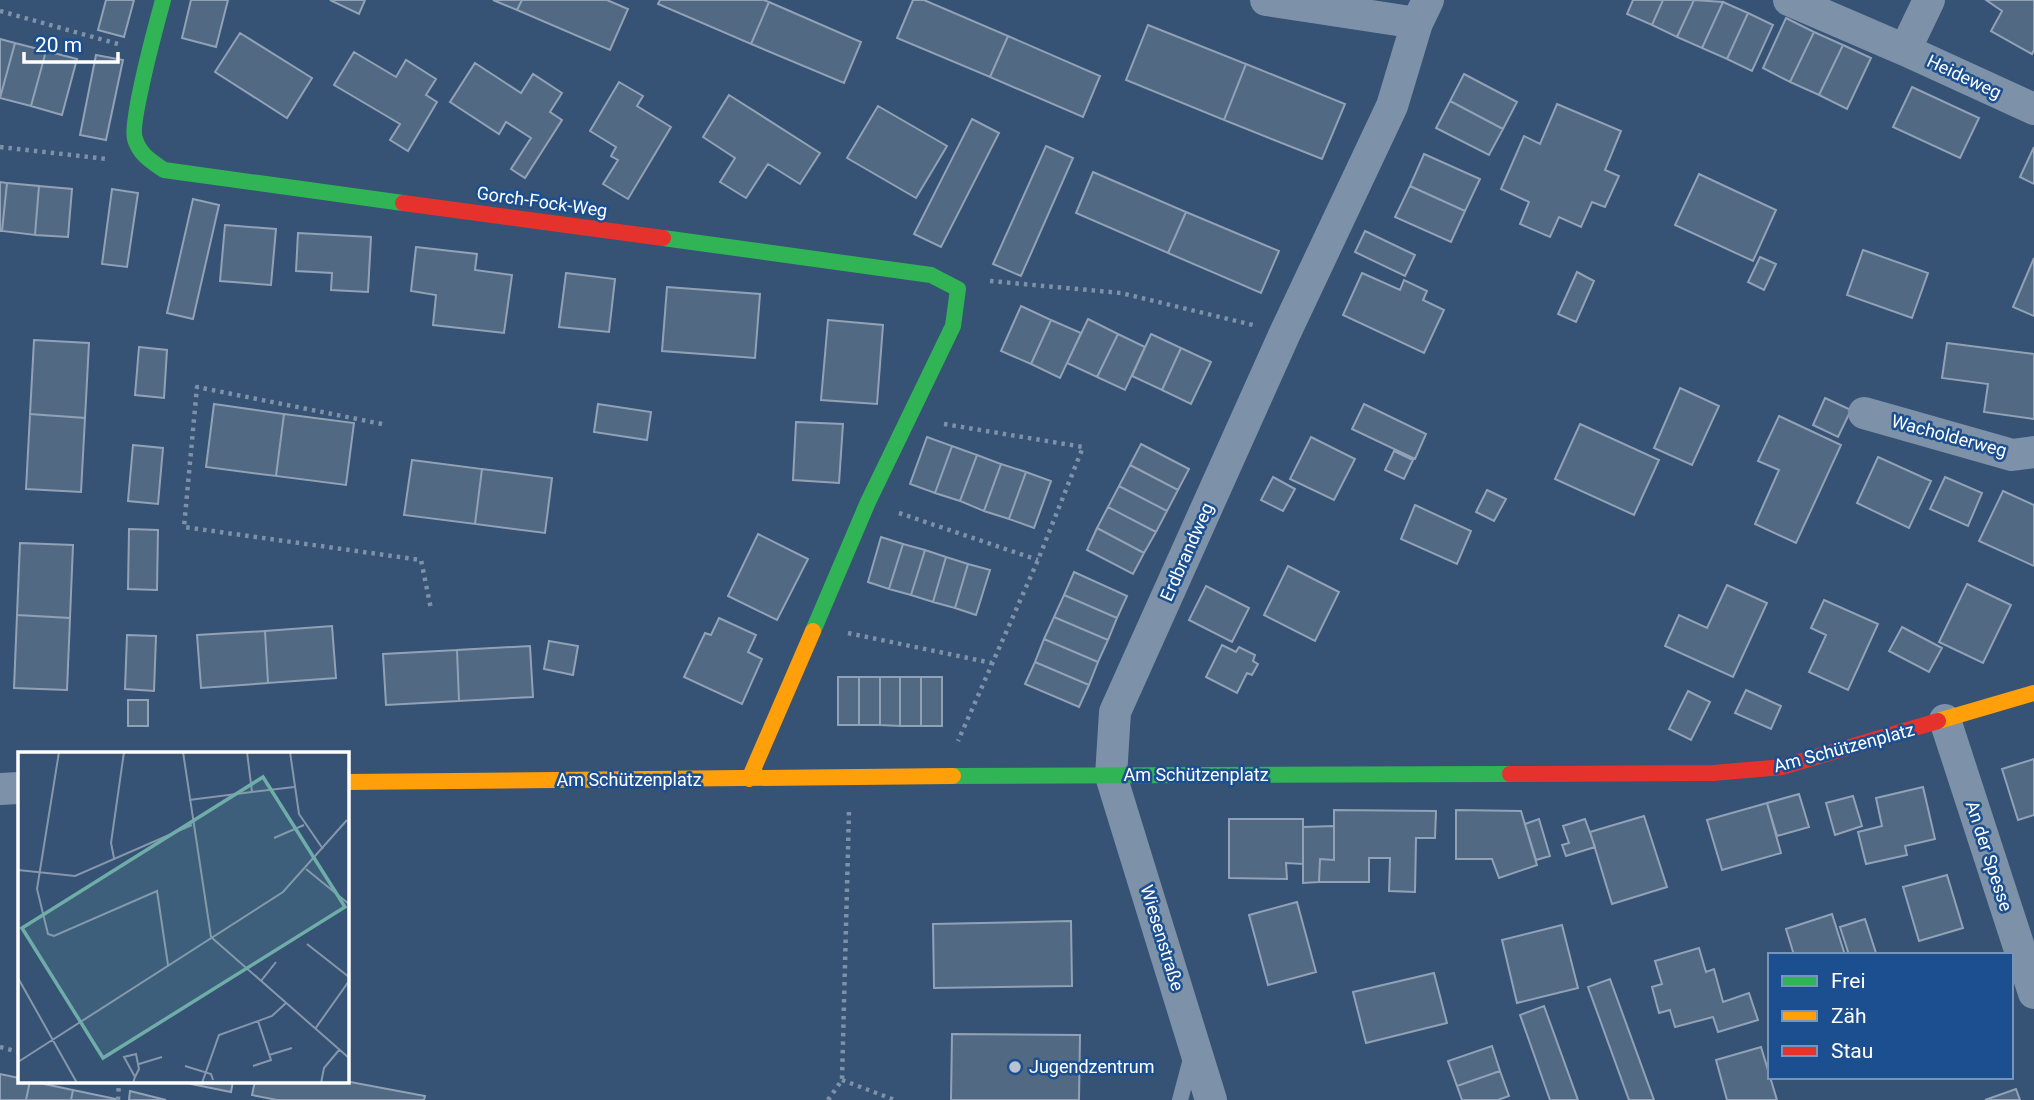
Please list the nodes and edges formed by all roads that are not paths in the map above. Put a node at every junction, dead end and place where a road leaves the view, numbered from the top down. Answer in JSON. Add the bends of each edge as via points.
{"nodes":[{"id":1,"x":163,"y":0,"type":"edge"},
{"id":2,"x":1266,"y":0,"type":"edge"},
{"id":3,"x":1789,"y":0,"type":"edge"},
{"id":4,"x":1929,"y":0,"type":"edge"},
{"id":5,"x":1422,"y":12,"type":"edge"},
{"id":6,"x":1905,"y":50,"type":"junction"},
{"id":7,"x":2034,"y":109,"type":"edge"},
{"id":8,"x":1864,"y":413,"type":"dead end"},
{"id":9,"x":2034,"y":452,"type":"edge"},
{"id":10,"x":2034,"y":693,"type":"edge"},
{"id":11,"x":1945,"y":720,"type":"junction"},
{"id":12,"x":1111,"y":776,"type":"junction"},
{"id":13,"x":749,"y":779,"type":"junction"},
{"id":14,"x":348,"y":782,"type":"edge"},
{"id":15,"x":18,"y":788,"type":"edge"},
{"id":16,"x":0,"y":789,"type":"edge"},
{"id":17,"x":2034,"y":993,"type":"edge"},
{"id":18,"x":1195,"y":1043,"type":"junction"},
{"id":19,"x":1180,"y":1100,"type":"edge"},
{"id":20,"x":1212,"y":1100,"type":"edge"}],
"edges":[{"from":1,"to":13,"type":"street","name":"Gorch-Fock-Weg","via":[[133,136],[144,156],[164,170],[931,275],[958,289],[953,326],[868,502]]},
{"from":2,"to":5,"type":"street"},
{"from":3,"to":6,"type":"street"},
{"from":4,"to":6,"type":"street","name":"Heideweg"},
{"from":5,"to":12,"type":"street","name":"Erdbrandweg","via":[[1392,106],[1115,712]]},
{"from":6,"to":7,"type":"street","name":"Heideweg"},
{"from":8,"to":9,"type":"street","name":"Wacholderweg","via":[[2012,455]]},
{"from":10,"to":11,"type":"street","name":"Am Schützenplatz"},
{"from":11,"to":12,"type":"street","name":"Am Schützenplatz","via":[[1782,768],[1713,773]]},
{"from":11,"to":17,"type":"street","name":"An der Spesse"},
{"from":12,"to":13,"type":"street","name":"Am Schützenplatz"},
{"from":12,"to":18,"type":"street","name":"Wiesenstraße"},
{"from":13,"to":14,"type":"street","name":"Am Schützenplatz"},
{"from":15,"to":16,"type":"street"},
{"from":18,"to":19,"type":"lane"},
{"from":18,"to":20,"type":"street","name":"Wiesenstraße"}]}
